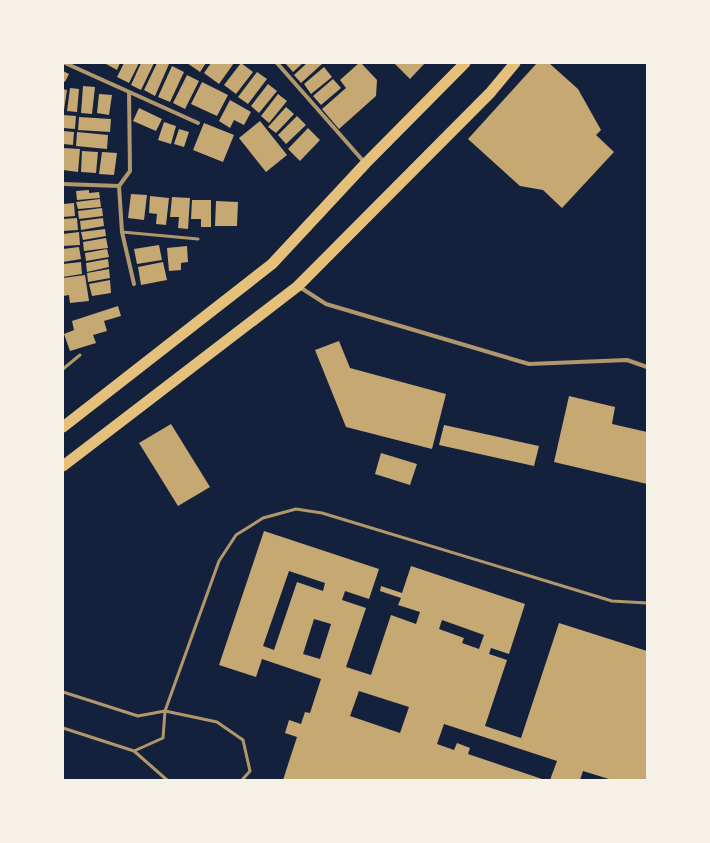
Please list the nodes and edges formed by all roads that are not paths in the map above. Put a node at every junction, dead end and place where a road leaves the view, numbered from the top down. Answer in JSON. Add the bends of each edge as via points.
{"nodes":[{"id":1,"x":64,"y":63,"type":"edge"},
{"id":2,"x":277,"y":63,"type":"edge"},
{"id":3,"x":465,"y":63,"type":"edge"},
{"id":4,"x":515,"y":63,"type":"edge"},
{"id":5,"x":129,"y":92,"type":"junction"},
{"id":6,"x":198,"y":123,"type":"dead end"},
{"id":7,"x":366,"y":164,"type":"junction"},
{"id":8,"x":63,"y":184,"type":"edge"},
{"id":9,"x":119,"y":186,"type":"junction"},
{"id":10,"x":122,"y":232,"type":"junction"},
{"id":11,"x":198,"y":239,"type":"dead end"},
{"id":12,"x":134,"y":284,"type":"dead end"},
{"id":13,"x":298,"y":286,"type":"junction"},
{"id":14,"x":80,"y":355,"type":"dead end"},
{"id":15,"x":647,"y":367,"type":"edge"},
{"id":16,"x":63,"y":369,"type":"edge"},
{"id":17,"x":63,"y":427,"type":"edge"},
{"id":18,"x":63,"y":466,"type":"edge"},
{"id":19,"x":647,"y":603,"type":"edge"},
{"id":20,"x":63,"y":692,"type":"edge"},
{"id":21,"x":165,"y":711,"type":"junction"},
{"id":22,"x":63,"y":728,"type":"edge"},
{"id":23,"x":134,"y":751,"type":"junction"},
{"id":24,"x":167,"y":780,"type":"edge"},
{"id":25,"x":242,"y":780,"type":"edge"}],
"edges":[{"from":1,"to":5,"type":"street"},
{"from":2,"to":7,"type":"street"},
{"from":3,"to":7,"type":"highway"},
{"from":4,"to":13,"type":"highway","via":[[490,93]]},
{"from":5,"to":6,"type":"street"},
{"from":5,"to":9,"type":"street","via":[[130,170]]},
{"from":7,"to":17,"type":"highway","via":[[272,264]]},
{"from":8,"to":9,"type":"street"},
{"from":9,"to":10,"type":"street"},
{"from":10,"to":11,"type":"lane"},
{"from":10,"to":12,"type":"street"},
{"from":13,"to":15,"type":"street","via":[[326,304],[529,364],[627,360]]},
{"from":13,"to":18,"type":"highway"},
{"from":14,"to":16,"type":"lane"},
{"from":19,"to":21,"type":"lane","via":[[612,601],[322,513],[296,509],[264,518],[236,535],[218,561]]},
{"from":20,"to":21,"type":"lane","via":[[138,716]]},
{"from":21,"to":23,"type":"lane","via":[[163,738]]},
{"from":21,"to":25,"type":"lane","via":[[217,722],[243,740],[250,771]]},
{"from":22,"to":23,"type":"lane"},
{"from":23,"to":24,"type":"lane"}]}
